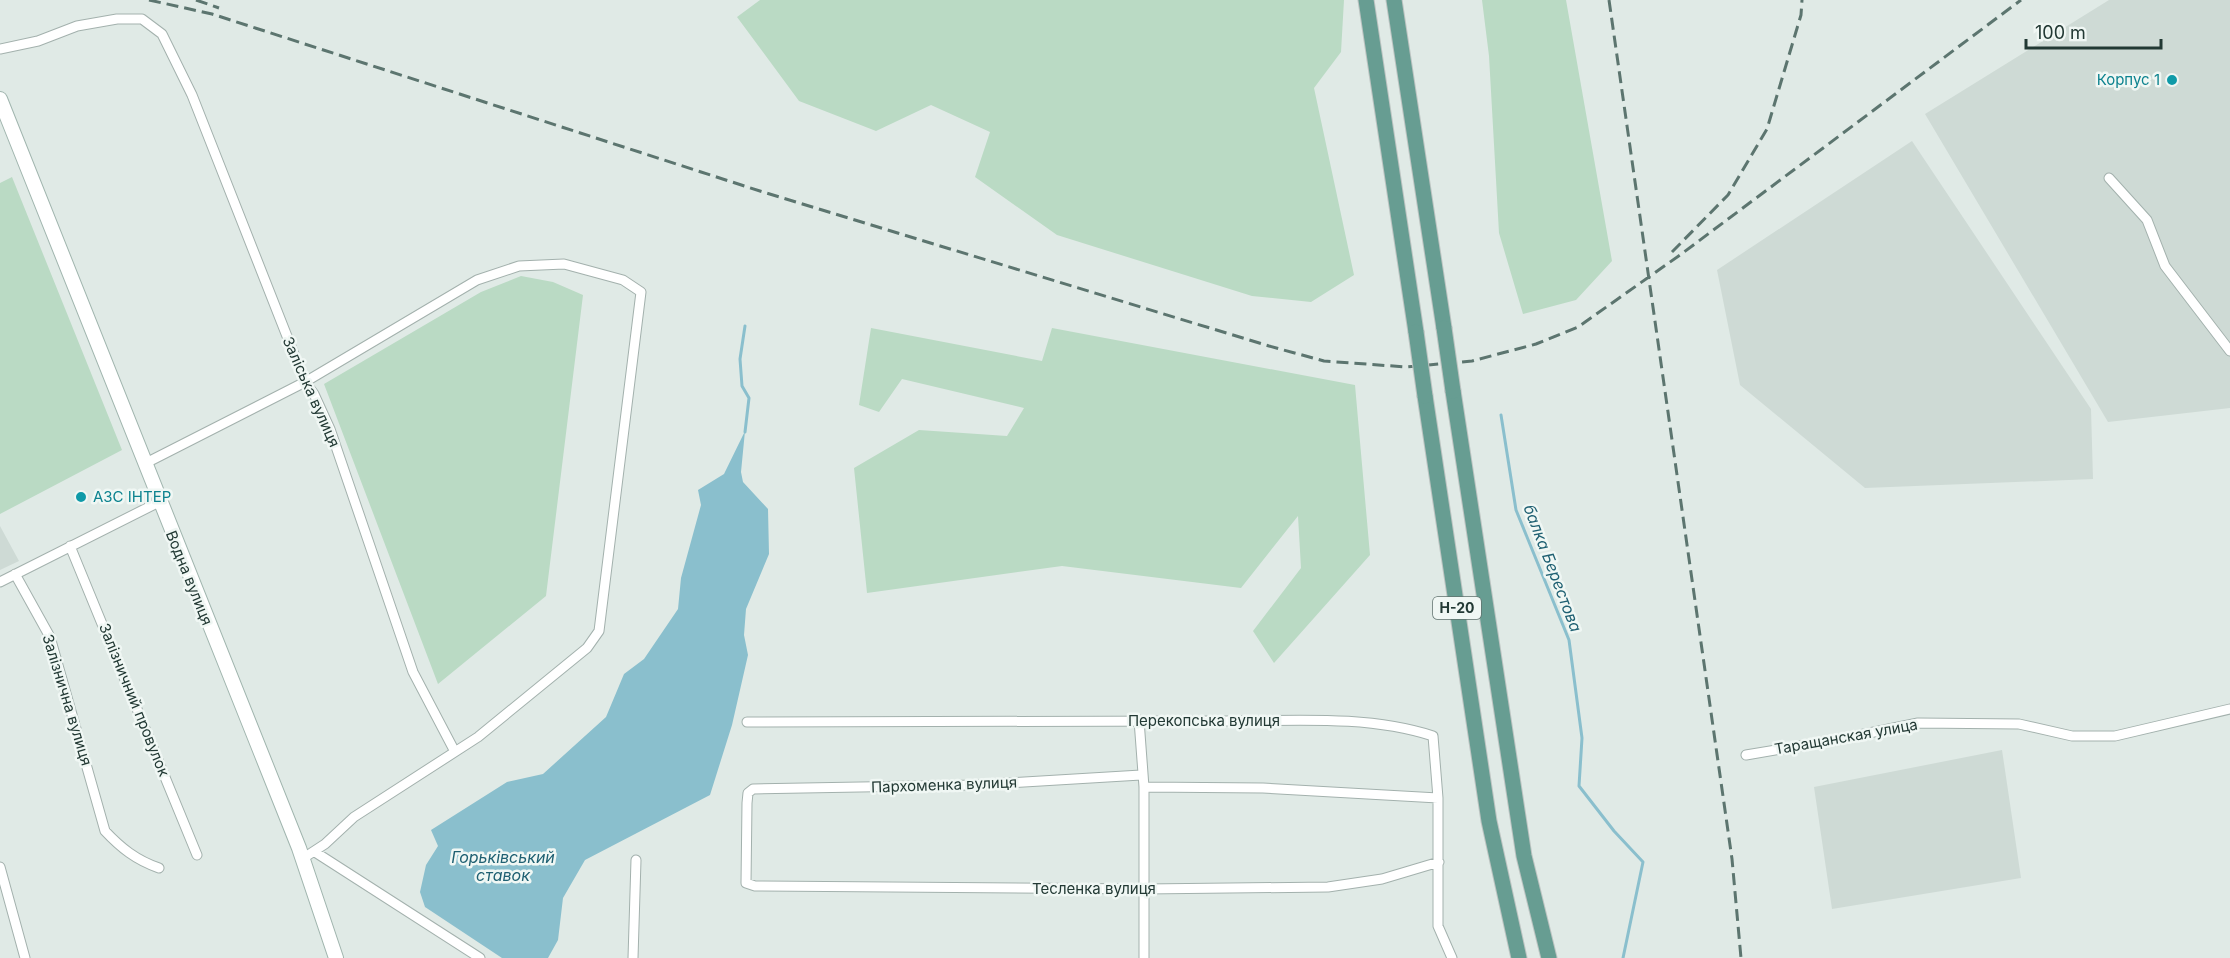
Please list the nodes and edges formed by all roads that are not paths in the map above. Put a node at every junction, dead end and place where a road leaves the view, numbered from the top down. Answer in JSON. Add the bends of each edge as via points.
{"nodes":[{"id":1,"x":1366,"y":0,"type":"edge"},
{"id":2,"x":1394,"y":0,"type":"edge"},
{"id":3,"x":0,"y":49,"type":"edge"},
{"id":4,"x":0,"y":99,"type":"edge"},
{"id":5,"x":2109,"y":178,"type":"dead end"},
{"id":6,"x":2230,"y":351,"type":"edge"},
{"id":7,"x":305,"y":382,"type":"junction"},
{"id":8,"x":144,"y":464,"type":"junction"},
{"id":9,"x":159,"y":502,"type":"junction"},
{"id":10,"x":70,"y":546,"type":"junction"},
{"id":11,"x":15,"y":574,"type":"junction"},
{"id":12,"x":0,"y":582,"type":"edge"},
{"id":13,"x":2230,"y":709,"type":"edge"},
{"id":14,"x":1139,"y":720,"type":"junction"},
{"id":15,"x":747,"y":722,"type":"dead end"},
{"id":16,"x":454,"y":750,"type":"junction"},
{"id":17,"x":1746,"y":755,"type":"dead end"},
{"id":18,"x":1141,"y":776,"type":"junction"},
{"id":19,"x":1144,"y":787,"type":"junction"},
{"id":20,"x":1438,"y":798,"type":"junction"},
{"id":21,"x":315,"y":852,"type":"junction"},
{"id":22,"x":197,"y":855,"type":"dead end"},
{"id":23,"x":303,"y":859,"type":"junction"},
{"id":24,"x":636,"y":860,"type":"dead end"},
{"id":25,"x":1439,"y":862,"type":"junction"},
{"id":26,"x":0,"y":867,"type":"edge"},
{"id":27,"x":159,"y":868,"type":"dead end"},
{"id":28,"x":746,"y":883,"type":"joint"},
{"id":29,"x":1145,"y":889,"type":"junction"},
{"id":30,"x":25,"y":958,"type":"edge"},
{"id":31,"x":336,"y":958,"type":"edge"},
{"id":32,"x":480,"y":958,"type":"edge"},
{"id":33,"x":633,"y":958,"type":"edge"},
{"id":34,"x":1144,"y":958,"type":"edge"},
{"id":35,"x":1452,"y":958,"type":"edge"},
{"id":36,"x":1519,"y":958,"type":"edge"},
{"id":37,"x":1549,"y":958,"type":"edge"}],
"edges":[{"from":1,"to":36,"type":"main road","number":"Н-20","bridge":true,"via":[[1489,821]]},
{"from":2,"to":37,"type":"main road","number":"Н-20","bridge":true,"via":[[1516,808]]},
{"from":3,"to":7,"type":"street","name":"Заліська вулиця","via":[[38,41],[76,26],[117,19],[142,19],[162,34],[192,94]]},
{"from":4,"to":8,"type":"street","name":"Водна вулиця"},
{"from":5,"to":6,"type":"street","via":[[2147,220],[2166,266]]},
{"from":7,"to":8,"type":"street"},
{"from":7,"to":16,"type":"street","name":"Заліська вулиця","via":[[330,429],[413,672]]},
{"from":7,"to":16,"type":"street","via":[[477,280],[519,266],[564,264],[623,280],[641,292],[599,631],[587,648],[478,737]]},
{"from":8,"to":9,"type":"street","name":"Водна вулиця"},
{"from":9,"to":10,"type":"street"},
{"from":9,"to":23,"type":"street","name":"Водна вулиця"},
{"from":10,"to":11,"type":"street"},
{"from":10,"to":22,"type":"street","name":"Залізничний провулок"},
{"from":11,"to":12,"type":"street"},
{"from":11,"to":27,"type":"street","name":"Залізнична вулиця","via":[[50,637],[105,831],[120,848]]},
{"from":13,"to":17,"type":"street","name":"Таращанская улица","via":[[2115,736],[2072,736],[2019,724],[1918,723]]},
{"from":14,"to":15,"type":"street","name":"Перекопська вулиця"},
{"from":14,"to":18,"type":"street"},
{"from":14,"to":20,"type":"street","name":"Перекопська вулиця","via":[[1405,727],[1433,736]]},
{"from":16,"to":21,"type":"street","via":[[354,817]]},
{"from":18,"to":19,"type":"street"},
{"from":18,"to":28,"type":"street","name":"Пархоменка вулиця","via":[[972,785],[753,789],[748,793]]},
{"from":19,"to":20,"type":"street","via":[[1263,788]]},
{"from":19,"to":29,"type":"street"},
{"from":20,"to":25,"type":"street","name":"Перекопська вулиця"},
{"from":21,"to":23,"type":"street"},
{"from":21,"to":32,"type":"street"},
{"from":23,"to":31,"type":"street","name":"Водна вулиця"},
{"from":24,"to":33,"type":"street"},
{"from":25,"to":29,"type":"street","name":"Тесленка вулиця","via":[[1382,879],[1328,887]]},
{"from":25,"to":35,"type":"street","name":"Перекопська вулиця","via":[[1438,926]]},
{"from":26,"to":30,"type":"street"},
{"from":28,"to":29,"type":"street","name":"Тесленка вулиця"},
{"from":29,"to":34,"type":"street"}]}
